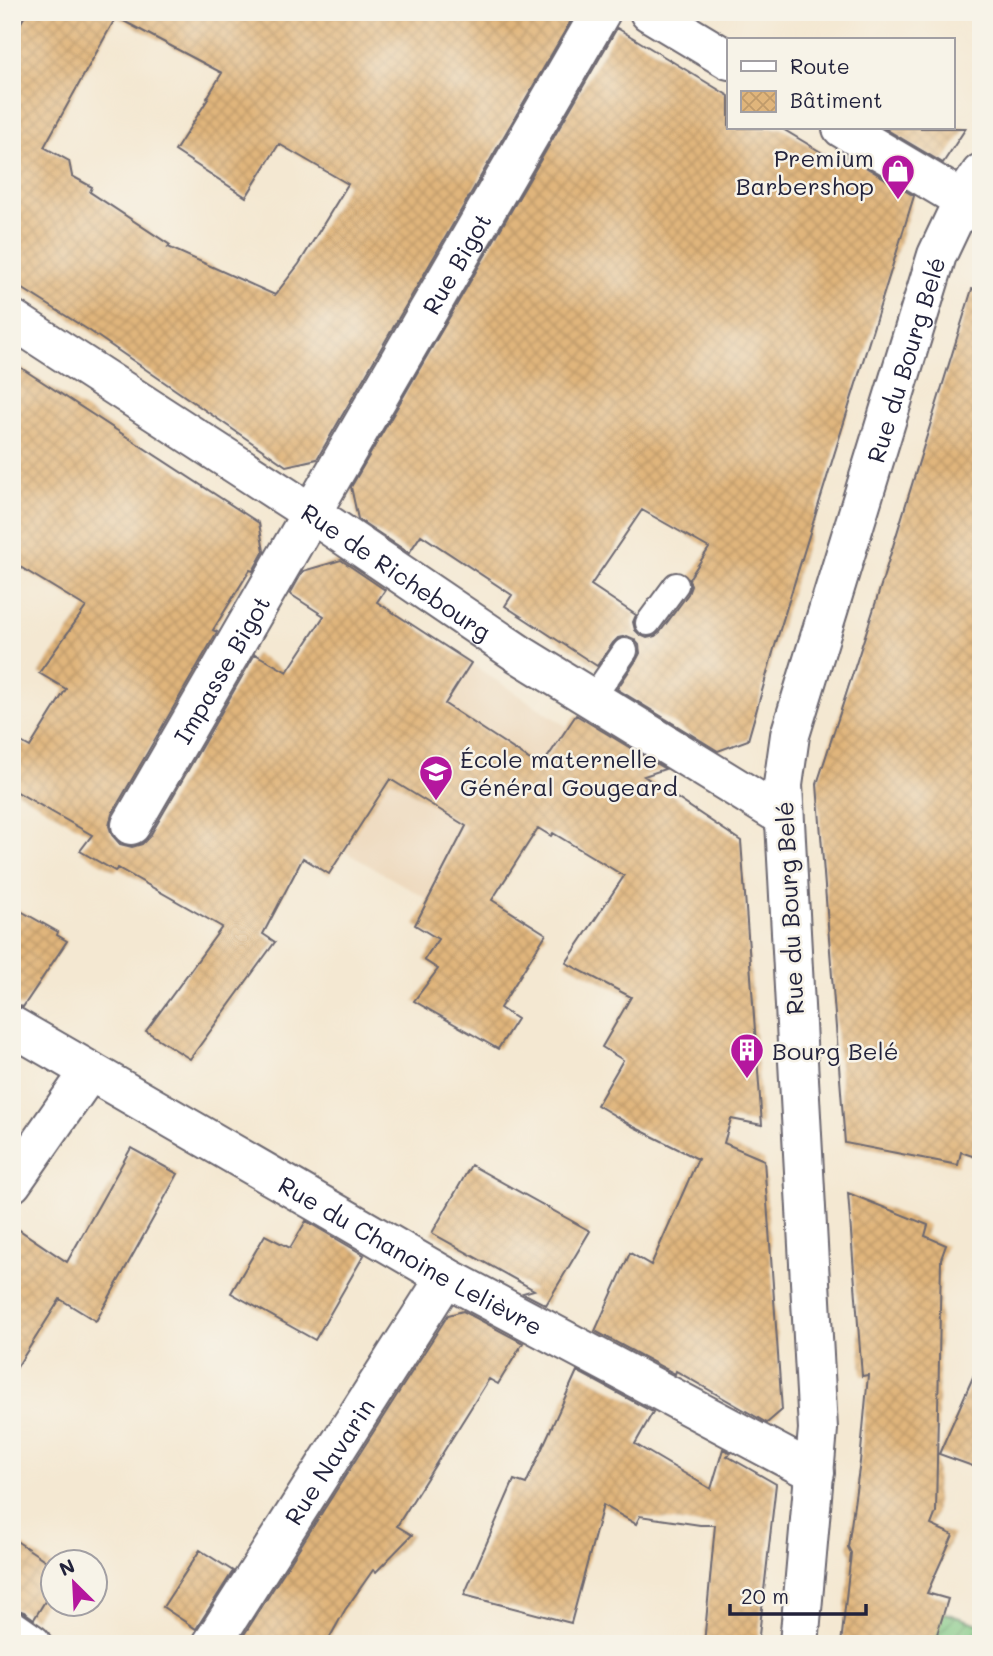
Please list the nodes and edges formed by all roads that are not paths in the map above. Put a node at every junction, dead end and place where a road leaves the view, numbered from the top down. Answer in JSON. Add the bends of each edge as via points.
{"nodes":[{"id":1,"x":601,"y":12,"type":"edge"},
{"id":2,"x":649,"y":12,"type":"edge"},
{"id":3,"x":727,"y":59,"type":"edge"},
{"id":4,"x":846,"y":130,"type":"edge"},
{"id":5,"x":975,"y":195,"type":"edge"},
{"id":6,"x":12,"y":319,"type":"edge"},
{"id":7,"x":311,"y":513,"type":"junction"},
{"id":8,"x":677,"y":585,"type":"dead end"},
{"id":9,"x":648,"y":623,"type":"dead end"},
{"id":10,"x":625,"y":651,"type":"dead end"},
{"id":11,"x":592,"y":699,"type":"junction"},
{"id":12,"x":784,"y":817,"type":"junction"},
{"id":13,"x":131,"y":825,"type":"dead end"},
{"id":14,"x":12,"y":1026,"type":"edge"},
{"id":15,"x":90,"y":1070,"type":"junction"},
{"id":16,"x":12,"y":1183,"type":"edge"},
{"id":17,"x":446,"y":1277,"type":"junction"},
{"id":18,"x":815,"y":1474,"type":"junction"},
{"id":19,"x":12,"y":1630,"type":"edge"},
{"id":20,"x":32,"y":1644,"type":"edge"},
{"id":21,"x":212,"y":1644,"type":"edge"},
{"id":22,"x":799,"y":1644,"type":"edge"}],
"edges":[{"from":1,"to":7,"type":"street","name":"Rue Bigot"},
{"from":2,"to":3,"type":"street"},
{"from":4,"to":5,"type":"street"},
{"from":5,"to":12,"type":"street","name":"Rue du Bourg Belé","via":[[937,255],[790,735]]},
{"from":6,"to":7,"type":"street","name":"Rue de Richebourg"},
{"from":7,"to":11,"type":"street","name":"Rue de Richebourg"},
{"from":7,"to":13,"type":"street","name":"Impasse Bigot"},
{"from":8,"to":9,"type":"lane"},
{"from":10,"to":11,"type":"lane"},
{"from":11,"to":12,"type":"street","name":"Rue de Richebourg"},
{"from":12,"to":18,"type":"street","name":"Rue du Bourg Belé","via":[[818,1429]]},
{"from":14,"to":15,"type":"street","name":"Rue du Chanoine Lelièvre"},
{"from":15,"to":16,"type":"street"},
{"from":15,"to":17,"type":"street","name":"Rue du Chanoine Lelièvre"},
{"from":17,"to":18,"type":"street","name":"Rue du Chanoine Lelièvre"},
{"from":17,"to":21,"type":"street","name":"Rue Navarin"},
{"from":18,"to":22,"type":"street","name":"Rue du Bourg Belé"},
{"from":19,"to":20,"type":"street"}]}
